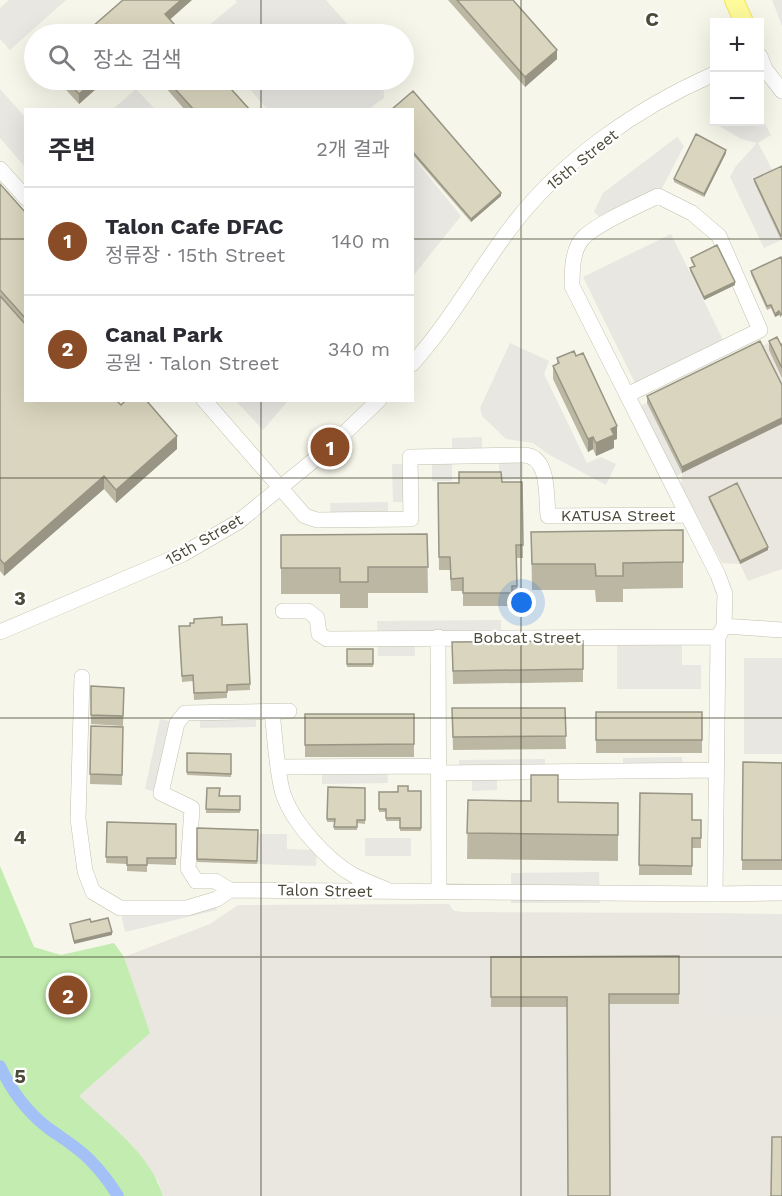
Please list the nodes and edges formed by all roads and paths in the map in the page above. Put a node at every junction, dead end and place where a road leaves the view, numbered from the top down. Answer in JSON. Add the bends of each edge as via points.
{"nodes":[{"id":1,"x":734,"y":0,"type":"edge"},
{"id":2,"x":742,"y":18,"type":"edge"},
{"id":3,"x":764,"y":67,"type":"edge"},
{"id":4,"x":710,"y":76,"type":"edge"},
{"id":5,"x":782,"y":91,"type":"edge"},
{"id":6,"x":0,"y":169,"type":"edge"},
{"id":7,"x":24,"y":196,"type":"edge"},
{"id":8,"x":414,"y":361,"type":"edge"},
{"id":9,"x":627,"y":394,"type":"junction"},
{"id":10,"x":206,"y":402,"type":"edge"},
{"id":11,"x":377,"y":402,"type":"edge"},
{"id":12,"x":280,"y":487,"type":"junction"},
{"id":13,"x":687,"y":515,"type":"junction"},
{"id":14,"x":283,"y":611,"type":"dead end"},
{"id":15,"x":782,"y":630,"type":"edge"},
{"id":16,"x":721,"y":631,"type":"junction"},
{"id":17,"x":0,"y":632,"type":"edge"},
{"id":18,"x":438,"y":638,"type":"junction"},
{"id":19,"x":82,"y":677,"type":"dead end"},
{"id":20,"x":289,"y":711,"type":"dead end"},
{"id":21,"x":272,"y":712,"type":"junction"},
{"id":22,"x":279,"y":766,"type":"junction"},
{"id":23,"x":439,"y":770,"type":"junction"},
{"id":24,"x":716,"y":770,"type":"junction"},
{"id":25,"x":230,"y":890,"type":"junction"},
{"id":26,"x":390,"y":891,"type":"junction"},
{"id":27,"x":438,"y":892,"type":"junction"},
{"id":28,"x":782,"y":893,"type":"edge"},
{"id":29,"x":715,"y":894,"type":"junction"}],
"edges":[{"from":1,"to":2,"type":"main road"},
{"from":3,"to":5,"type":"street"},
{"from":4,"to":8,"type":"street","name":"15th Street","via":[[677,91],[601,141],[548,184],[509,229]]},
{"from":6,"to":7,"type":"street"},
{"from":9,"to":9,"type":"street","via":[[760,330],[719,236],[692,213],[658,196],[584,238],[572,264],[572,286]]},
{"from":9,"to":13,"type":"street"},
{"from":10,"to":12,"type":"street"},
{"from":11,"to":12,"type":"street","name":"15th Street"},
{"from":12,"to":13,"type":"street","name":"KATUSA Street","via":[[305,516],[317,520],[411,519],[410,457],[528,455],[543,469],[548,516]]},
{"from":12,"to":17,"type":"street","name":"15th Street","via":[[238,522],[183,554]]},
{"from":13,"to":16,"type":"street","via":[[725,594]]},
{"from":14,"to":18,"type":"street","name":"Bobcat Street","via":[[308,611],[317,618],[320,634],[327,639]]},
{"from":15,"to":16,"type":"street","name":"Bobcat Street"},
{"from":16,"to":18,"type":"street","name":"Bobcat Street"},
{"from":16,"to":24,"type":"street"},
{"from":18,"to":23,"type":"street"},
{"from":19,"to":25,"type":"street","name":"Talon Street","via":[[78,819],[85,871],[93,892],[120,908],[187,908],[218,899]]},
{"from":20,"to":21,"type":"street"},
{"from":21,"to":22,"type":"street"},
{"from":21,"to":25,"type":"street","via":[[185,713],[177,723],[161,793],[192,808],[188,868],[196,881],[215,881]]},
{"from":22,"to":23,"type":"street"},
{"from":22,"to":26,"type":"street","via":[[288,806],[308,836],[353,875]]},
{"from":23,"to":24,"type":"street"},
{"from":23,"to":27,"type":"street"},
{"from":24,"to":29,"type":"street"},
{"from":25,"to":26,"type":"street","name":"Talon Street"},
{"from":26,"to":27,"type":"street","name":"Talon Street"},
{"from":27,"to":29,"type":"street","name":"Talon Street"},
{"from":28,"to":29,"type":"street","name":"Talon Street"}]}
